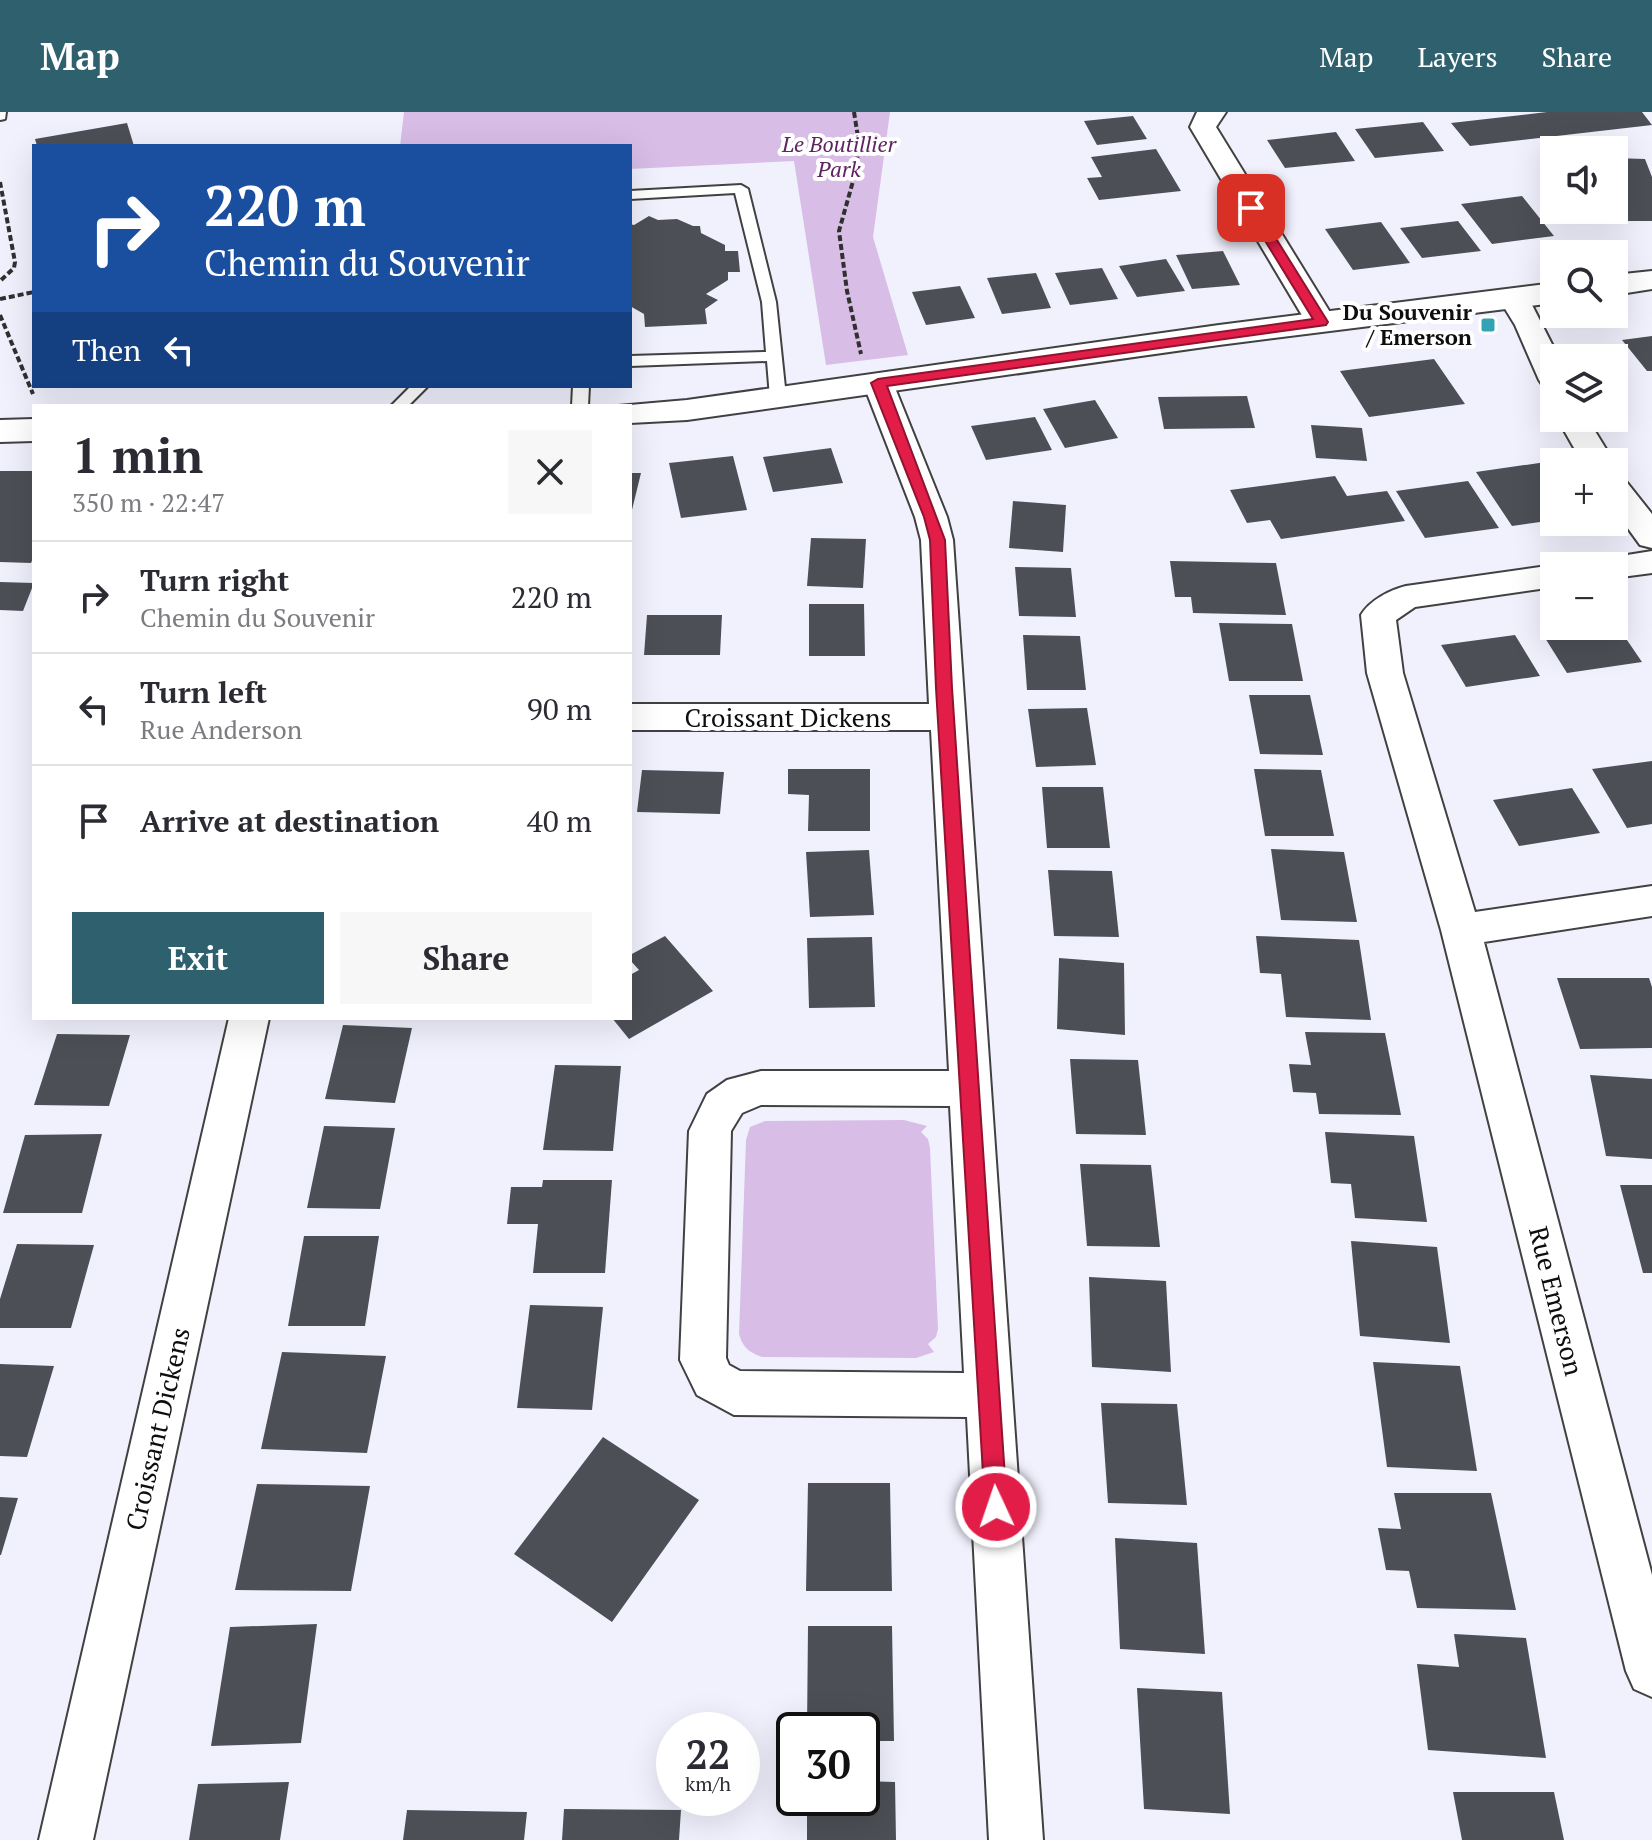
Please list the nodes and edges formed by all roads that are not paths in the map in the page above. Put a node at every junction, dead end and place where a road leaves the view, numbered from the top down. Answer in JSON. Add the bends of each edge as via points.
{"nodes":[{"id":1,"x":1213,"y":112,"type":"edge"},
{"id":2,"x":632,"y":195,"type":"edge"},
{"id":3,"x":1652,"y":280,"type":"edge"},
{"id":4,"x":1628,"y":283,"type":"edge"},
{"id":5,"x":1540,"y":295,"type":"edge"},
{"id":6,"x":1514,"y":299,"type":"junction"},
{"id":7,"x":1321,"y":322,"type":"junction"},
{"id":8,"x":1540,"y":348,"type":"edge"},
{"id":9,"x":775,"y":356,"type":"junction"},
{"id":10,"x":632,"y":361,"type":"edge"},
{"id":11,"x":871,"y":373,"type":"junction"},
{"id":12,"x":418,"y":388,"type":"edge"},
{"id":13,"x":778,"y":397,"type":"junction"},
{"id":14,"x":401,"y":404,"type":"edge"},
{"id":15,"x":632,"y":413,"type":"edge"},
{"id":16,"x":32,"y":430,"type":"edge"},
{"id":17,"x":0,"y":431,"type":"edge"},
{"id":18,"x":1628,"y":505,"type":"edge"},
{"id":19,"x":1652,"y":537,"type":"edge"},
{"id":20,"x":1652,"y":562,"type":"edge"},
{"id":21,"x":1628,"y":565,"type":"edge"},
{"id":22,"x":1540,"y":578,"type":"edge"},
{"id":23,"x":632,"y":717,"type":"edge"},
{"id":24,"x":946,"y":717,"type":"junction"},
{"id":25,"x":1652,"y":901,"type":"edge"},
{"id":26,"x":1461,"y":930,"type":"junction"},
{"id":27,"x":249,"y":1020,"type":"edge"},
{"id":28,"x":969,"y":1089,"type":"junction"},
{"id":29,"x":990,"y":1395,"type":"junction"},
{"id":30,"x":1652,"y":1671,"type":"edge"},
{"id":31,"x":66,"y":1840,"type":"edge"},
{"id":32,"x":1016,"y":1840,"type":"edge"}],
"edges":[{"from":1,"to":7,"type":"street","via":[[1203,127]]},
{"from":2,"to":9,"type":"lane","via":[[741,189],[769,302]]},
{"from":3,"to":4,"type":"street"},
{"from":5,"to":6,"type":"street"},
{"from":6,"to":7,"type":"street"},
{"from":6,"to":8,"type":"street"},
{"from":7,"to":11,"type":"street"},
{"from":9,"to":10,"type":"lane"},
{"from":9,"to":13,"type":"lane"},
{"from":11,"to":13,"type":"street"},
{"from":11,"to":24,"type":"street","via":[[935,529]]},
{"from":12,"to":14,"type":"lane"},
{"from":13,"to":15,"type":"street"},
{"from":16,"to":17,"type":"street"},
{"from":18,"to":19,"type":"street"},
{"from":20,"to":21,"type":"street"},
{"from":22,"to":26,"type":"street","name":"Rue Emerson","via":[[1406,597],[1378,615],[1385,673]]},
{"from":23,"to":24,"type":"street","name":"Croissant Dickens"},
{"from":24,"to":28,"type":"street"},
{"from":25,"to":26,"type":"street"},
{"from":26,"to":30,"type":"street","name":"Rue Emerson"},
{"from":27,"to":31,"type":"street","name":"Croissant Dickens"},
{"from":28,"to":29,"type":"street"},
{"from":28,"to":29,"type":"street","via":[[761,1088],[745,1091],[717,1109],[710,1131],[703,1360],[713,1380],[734,1393]]},
{"from":29,"to":32,"type":"street"}]}
